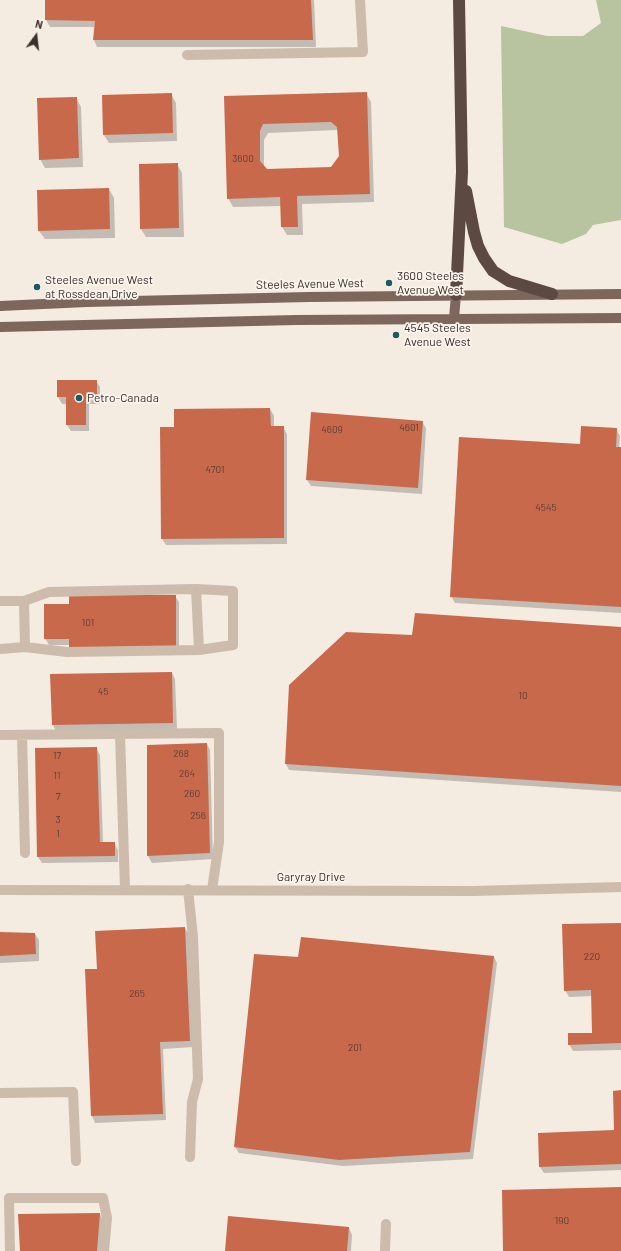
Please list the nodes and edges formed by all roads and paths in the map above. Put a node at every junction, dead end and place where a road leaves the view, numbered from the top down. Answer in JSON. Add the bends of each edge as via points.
{"nodes":[{"id":1,"x":360,"y":0,"type":"edge"},
{"id":2,"x":459,"y":0,"type":"edge"},
{"id":3,"x":187,"y":56,"type":"dead end"},
{"id":4,"x":462,"y":172,"type":"junction"},
{"id":5,"x":552,"y":294,"type":"junction"},
{"id":6,"x":621,"y":294,"type":"edge"},
{"id":7,"x":456,"y":295,"type":"junction"},
{"id":8,"x":0,"y":306,"type":"edge"},
{"id":9,"x":454,"y":318,"type":"junction"},
{"id":10,"x":621,"y":318,"type":"edge"},
{"id":11,"x":0,"y":327,"type":"edge"},
{"id":12,"x":196,"y":589,"type":"junction"},
{"id":13,"x":0,"y":601,"type":"edge"},
{"id":14,"x":24,"y":601,"type":"junction"},
{"id":15,"x":25,"y":647,"type":"junction"},
{"id":16,"x":0,"y":648,"type":"edge"},
{"id":17,"x":199,"y":650,"type":"junction"},
{"id":18,"x":120,"y":734,"type":"junction"},
{"id":19,"x":0,"y":735,"type":"edge"},
{"id":20,"x":22,"y":735,"type":"junction"},
{"id":21,"x":25,"y":853,"type":"dead end"},
{"id":22,"x":621,"y":887,"type":"edge"},
{"id":23,"x":125,"y":889,"type":"junction"},
{"id":24,"x":188,"y":889,"type":"junction"},
{"id":25,"x":0,"y":890,"type":"edge"},
{"id":26,"x":212,"y":890,"type":"junction"},
{"id":27,"x":0,"y":1093,"type":"edge"},
{"id":28,"x":190,"y":1157,"type":"dead end"},
{"id":29,"x":76,"y":1161,"type":"dead end"},
{"id":30,"x":386,"y":1224,"type":"dead end"},
{"id":31,"x":10,"y":1251,"type":"edge"},
{"id":32,"x":104,"y":1251,"type":"edge"},
{"id":33,"x":385,"y":1251,"type":"edge"}],
"edges":[{"from":1,"to":3,"type":"street","via":[[364,52]]},
{"from":2,"to":4,"type":"highway"},
{"from":4,"to":5,"type":"highway","via":[[474,232],[484,258],[494,271],[509,281]]},
{"from":4,"to":7,"type":"highway"},
{"from":5,"to":6,"type":"main road","name":"Steeles Avenue West"},
{"from":5,"to":7,"type":"main road","name":"Steeles Avenue West"},
{"from":7,"to":8,"type":"main road","name":"Steeles Avenue West"},
{"from":7,"to":9,"type":"main road"},
{"from":9,"to":10,"type":"main road"},
{"from":9,"to":11,"type":"main road"},
{"from":12,"to":14,"type":"street","via":[[49,592]]},
{"from":12,"to":17,"type":"street"},
{"from":12,"to":17,"type":"street","via":[[232,591],[234,645]]},
{"from":13,"to":14,"type":"street"},
{"from":14,"to":15,"type":"street"},
{"from":15,"to":16,"type":"street"},
{"from":15,"to":17,"type":"street","via":[[67,652]]},
{"from":18,"to":20,"type":"street"},
{"from":18,"to":23,"type":"street"},
{"from":18,"to":26,"type":"street","via":[[218,733],[219,842]]},
{"from":19,"to":20,"type":"street"},
{"from":20,"to":21,"type":"street"},
{"from":22,"to":26,"type":"street","name":"Garyray Drive","via":[[473,891]]},
{"from":23,"to":24,"type":"street","name":"Garyray Drive"},
{"from":23,"to":25,"type":"street","name":"Garyray Drive"},
{"from":24,"to":26,"type":"street","name":"Garyray Drive"},
{"from":24,"to":28,"type":"street","via":[[193,937],[198,1079],[192,1102]]},
{"from":27,"to":29,"type":"street","via":[[73,1092]]},
{"from":30,"to":33,"type":"street"},
{"from":31,"to":32,"type":"street","via":[[9,1198],[103,1198],[107,1218]]}]}
